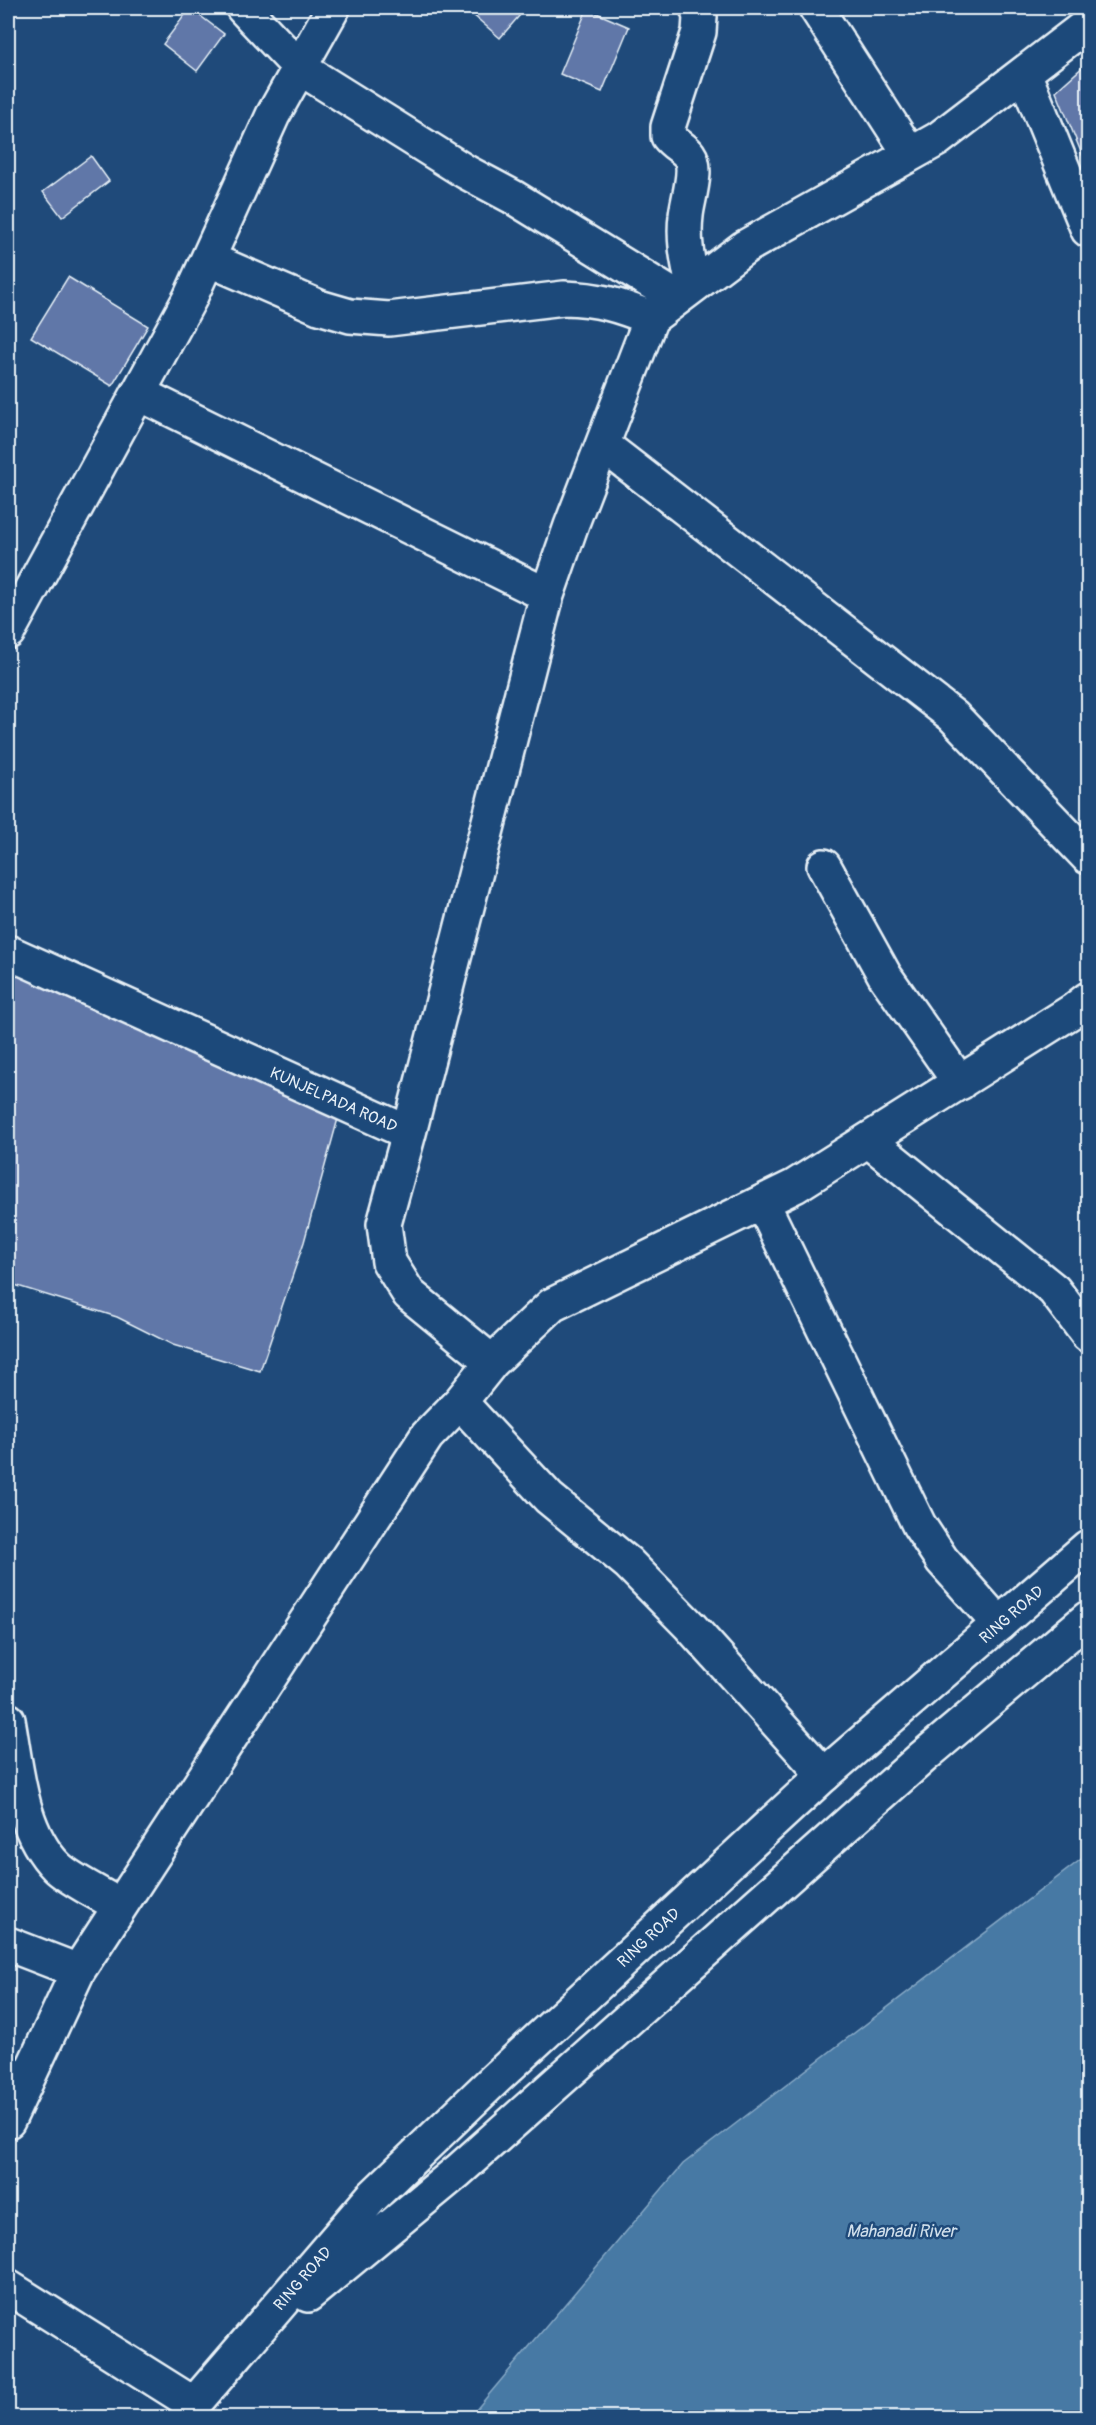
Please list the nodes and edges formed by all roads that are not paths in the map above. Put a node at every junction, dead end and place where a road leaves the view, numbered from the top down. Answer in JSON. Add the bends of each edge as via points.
{"nodes":[{"id":1,"x":243,"y":8,"type":"edge"},
{"id":2,"x":333,"y":8,"type":"edge"},
{"id":3,"x":697,"y":8,"type":"edge"},
{"id":4,"x":816,"y":8,"type":"edge"},
{"id":5,"x":1084,"y":8,"type":"edge"},
{"id":6,"x":1089,"y":14,"type":"edge"},
{"id":7,"x":1089,"y":24,"type":"edge"},
{"id":8,"x":300,"y":68,"type":"junction"},
{"id":9,"x":1024,"y":73,"type":"junction"},
{"id":10,"x":910,"y":154,"type":"junction"},
{"id":11,"x":1089,"y":230,"type":"edge"},
{"id":12,"x":208,"y":259,"type":"junction"},
{"id":13,"x":685,"y":292,"type":"junction"},
{"id":14,"x":651,"y":318,"type":"junction"},
{"id":15,"x":138,"y":393,"type":"junction"},
{"id":16,"x":603,"y":445,"type":"junction"},
{"id":17,"x":547,"y":596,"type":"junction"},
{"id":18,"x":8,"y":632,"type":"edge"},
{"id":19,"x":1089,"y":857,"type":"edge"},
{"id":20,"x":824,"y":866,"type":"dead end"},
{"id":21,"x":8,"y":952,"type":"edge"},
{"id":22,"x":1087,"y":1003,"type":"edge"},
{"id":23,"x":960,"y":1083,"type":"junction"},
{"id":24,"x":409,"y":1133,"type":"junction"},
{"id":25,"x":868,"y":1140,"type":"junction"},
{"id":26,"x":762,"y":1202,"type":"junction"},
{"id":27,"x":1089,"y":1335,"type":"edge"},
{"id":28,"x":492,"y":1362,"type":"junction"},
{"id":29,"x":460,"y":1402,"type":"junction"},
{"id":30,"x":1089,"y":1547,"type":"edge"},
{"id":31,"x":1089,"y":1618,"type":"edge"},
{"id":32,"x":999,"y":1624,"type":"junction"},
{"id":33,"x":8,"y":1720,"type":"edge"},
{"id":34,"x":824,"y":1774,"type":"junction"},
{"id":35,"x":120,"y":1906,"type":"junction"},
{"id":36,"x":8,"y":1944,"type":"edge"},
{"id":37,"x":78,"y":1971,"type":"junction"},
{"id":38,"x":8,"y":2121,"type":"edge"},
{"id":39,"x":8,"y":2287,"type":"edge"},
{"id":40,"x":235,"y":2356,"type":"junction"},
{"id":41,"x":190,"y":2411,"type":"edge"}],
"edges":[{"from":1,"to":8,"type":"street"},
{"from":2,"to":8,"type":"street"},
{"from":3,"to":13,"type":"street","via":[[699,32],[668,127],[668,136],[689,155],[692,163],[686,216]]},
{"from":4,"to":10,"type":"street"},
{"from":5,"to":6,"type":"street"},
{"from":7,"to":9,"type":"street"},
{"from":8,"to":12,"type":"street","via":[[273,115]]},
{"from":8,"to":13,"type":"street","via":[[466,172]]},
{"from":9,"to":10,"type":"street","via":[[938,139]]},
{"from":9,"to":11,"type":"street"},
{"from":10,"to":13,"type":"street","via":[[745,247]]},
{"from":12,"to":14,"type":"street","via":[[319,307],[350,316],[389,319],[564,298],[614,304]]},
{"from":12,"to":15,"type":"street"},
{"from":13,"to":14,"type":"street"},
{"from":14,"to":16,"type":"street"},
{"from":15,"to":17,"type":"street"},
{"from":15,"to":18,"type":"street"},
{"from":16,"to":17,"type":"street"},
{"from":16,"to":19,"type":"street","via":[[953,716]]},
{"from":17,"to":24,"type":"street"},
{"from":20,"to":23,"type":"street","via":[[885,976]]},
{"from":21,"to":24,"type":"street","name":"KUNJELPADA ROAD"},
{"from":22,"to":23,"type":"street"},
{"from":23,"to":25,"type":"street"},
{"from":24,"to":28,"type":"street","name":"KUNJELPADA ROAD","via":[[384,1224],[389,1262],[409,1294]]},
{"from":25,"to":26,"type":"street"},
{"from":25,"to":27,"type":"street","via":[[1054,1290]]},
{"from":26,"to":28,"type":"street","via":[[552,1305]]},
{"from":26,"to":32,"type":"street","via":[[919,1525],[942,1560]]},
{"from":28,"to":29,"type":"street"},
{"from":29,"to":34,"type":"street","via":[[549,1498],[628,1563],[690,1626]]},
{"from":29,"to":35,"type":"street","via":[[427,1436]]},
{"from":30,"to":32,"type":"street","name":"RING ROAD"},
{"from":31,"to":40,"type":"street","name":"RING ROAD","via":[[907,1771],[458,2171]]},
{"from":32,"to":34,"type":"street","name":"RING ROAD"},
{"from":33,"to":35,"type":"street","via":[[25,1806],[36,1836],[58,1868]]},
{"from":34,"to":40,"type":"street","name":"RING ROAD","via":[[372,2197]]},
{"from":35,"to":37,"type":"street"},
{"from":36,"to":37,"type":"street"},
{"from":37,"to":38,"type":"street"},
{"from":39,"to":41,"type":"street"},
{"from":40,"to":41,"type":"street","name":"RING ROAD"}]}
